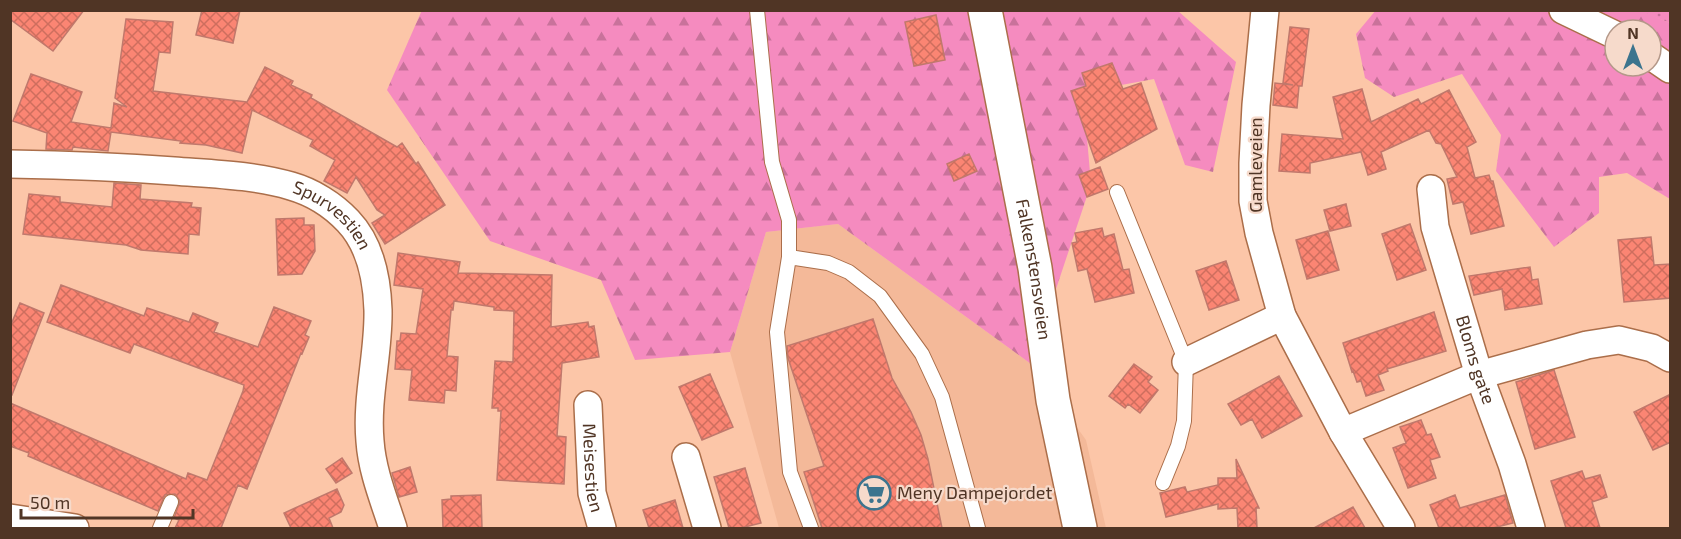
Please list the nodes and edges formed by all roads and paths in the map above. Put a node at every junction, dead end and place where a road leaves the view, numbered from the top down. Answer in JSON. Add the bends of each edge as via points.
{"nodes":[{"id":1,"x":757,"y":10,"type":"edge"},
{"id":2,"x":985,"y":10,"type":"edge"},
{"id":3,"x":1265,"y":10,"type":"edge"},
{"id":4,"x":1563,"y":10,"type":"edge"},
{"id":5,"x":1603,"y":29,"type":"edge"},
{"id":6,"x":10,"y":164,"type":"edge"},
{"id":7,"x":1431,"y":189,"type":"dead end"},
{"id":8,"x":1117,"y":192,"type":"dead end"},
{"id":9,"x":789,"y":256,"type":"junction"},
{"id":10,"x":1282,"y":316,"type":"junction"},
{"id":11,"x":1671,"y":358,"type":"edge"},
{"id":12,"x":1186,"y":362,"type":"junction"},
{"id":13,"x":1479,"y":375,"type":"junction"},
{"id":14,"x":588,"y":405,"type":"dead end"},
{"id":15,"x":1343,"y":432,"type":"junction"},
{"id":16,"x":686,"y":457,"type":"dead end"},
{"id":17,"x":1163,"y":483,"type":"dead end"},
{"id":18,"x":171,"y":502,"type":"dead end"},
{"id":19,"x":10,"y":518,"type":"edge"},
{"id":20,"x":75,"y":528,"type":"edge"},
{"id":21,"x":160,"y":528,"type":"edge"},
{"id":22,"x":393,"y":528,"type":"edge"},
{"id":23,"x":602,"y":528,"type":"edge"},
{"id":24,"x":707,"y":528,"type":"edge"},
{"id":25,"x":811,"y":528,"type":"edge"},
{"id":26,"x":978,"y":528,"type":"edge"},
{"id":27,"x":1080,"y":528,"type":"edge"},
{"id":28,"x":1401,"y":528,"type":"edge"},
{"id":29,"x":1531,"y":528,"type":"edge"}],
"edges":[{"from":1,"to":9,"type":"lane","via":[[772,162],[789,220]]},
{"from":2,"to":27,"type":"main road","name":"Falkenstensveien","via":[[1035,268],[1053,400]]},
{"from":3,"to":10,"type":"street","name":"Gamleveien","via":[[1252,201]]},
{"from":4,"to":5,"type":"street"},
{"from":6,"to":22,"type":"street","name":"Spurvestien","via":[[105,166],[263,180],[292,186],[322,200],[350,222],[367,250],[375,278],[378,311],[370,440],[374,470]]},
{"from":7,"to":13,"type":"street","name":"Bloms gate","via":[[1435,227]]},
{"from":8,"to":12,"type":"lane"},
{"from":9,"to":25,"type":"lane","via":[[777,332],[790,472]]},
{"from":9,"to":26,"type":"lane","via":[[828,263],[849,272],[880,296],[922,354],[942,397]]},
{"from":10,"to":12,"type":"street"},
{"from":10,"to":15,"type":"street","name":"Gamleveien"},
{"from":11,"to":13,"type":"street","via":[[1652,348],[1619,340]]},
{"from":12,"to":17,"type":"lane","via":[[1184,421]]},
{"from":13,"to":15,"type":"street"},
{"from":13,"to":29,"type":"street","name":"Bloms gate"},
{"from":14,"to":23,"type":"street","name":"Meisestien","via":[[592,493]]},
{"from":15,"to":28,"type":"street","name":"Gamleveien"},
{"from":16,"to":24,"type":"street"},
{"from":18,"to":21,"type":"lane"},
{"from":19,"to":20,"type":"street"}]}
